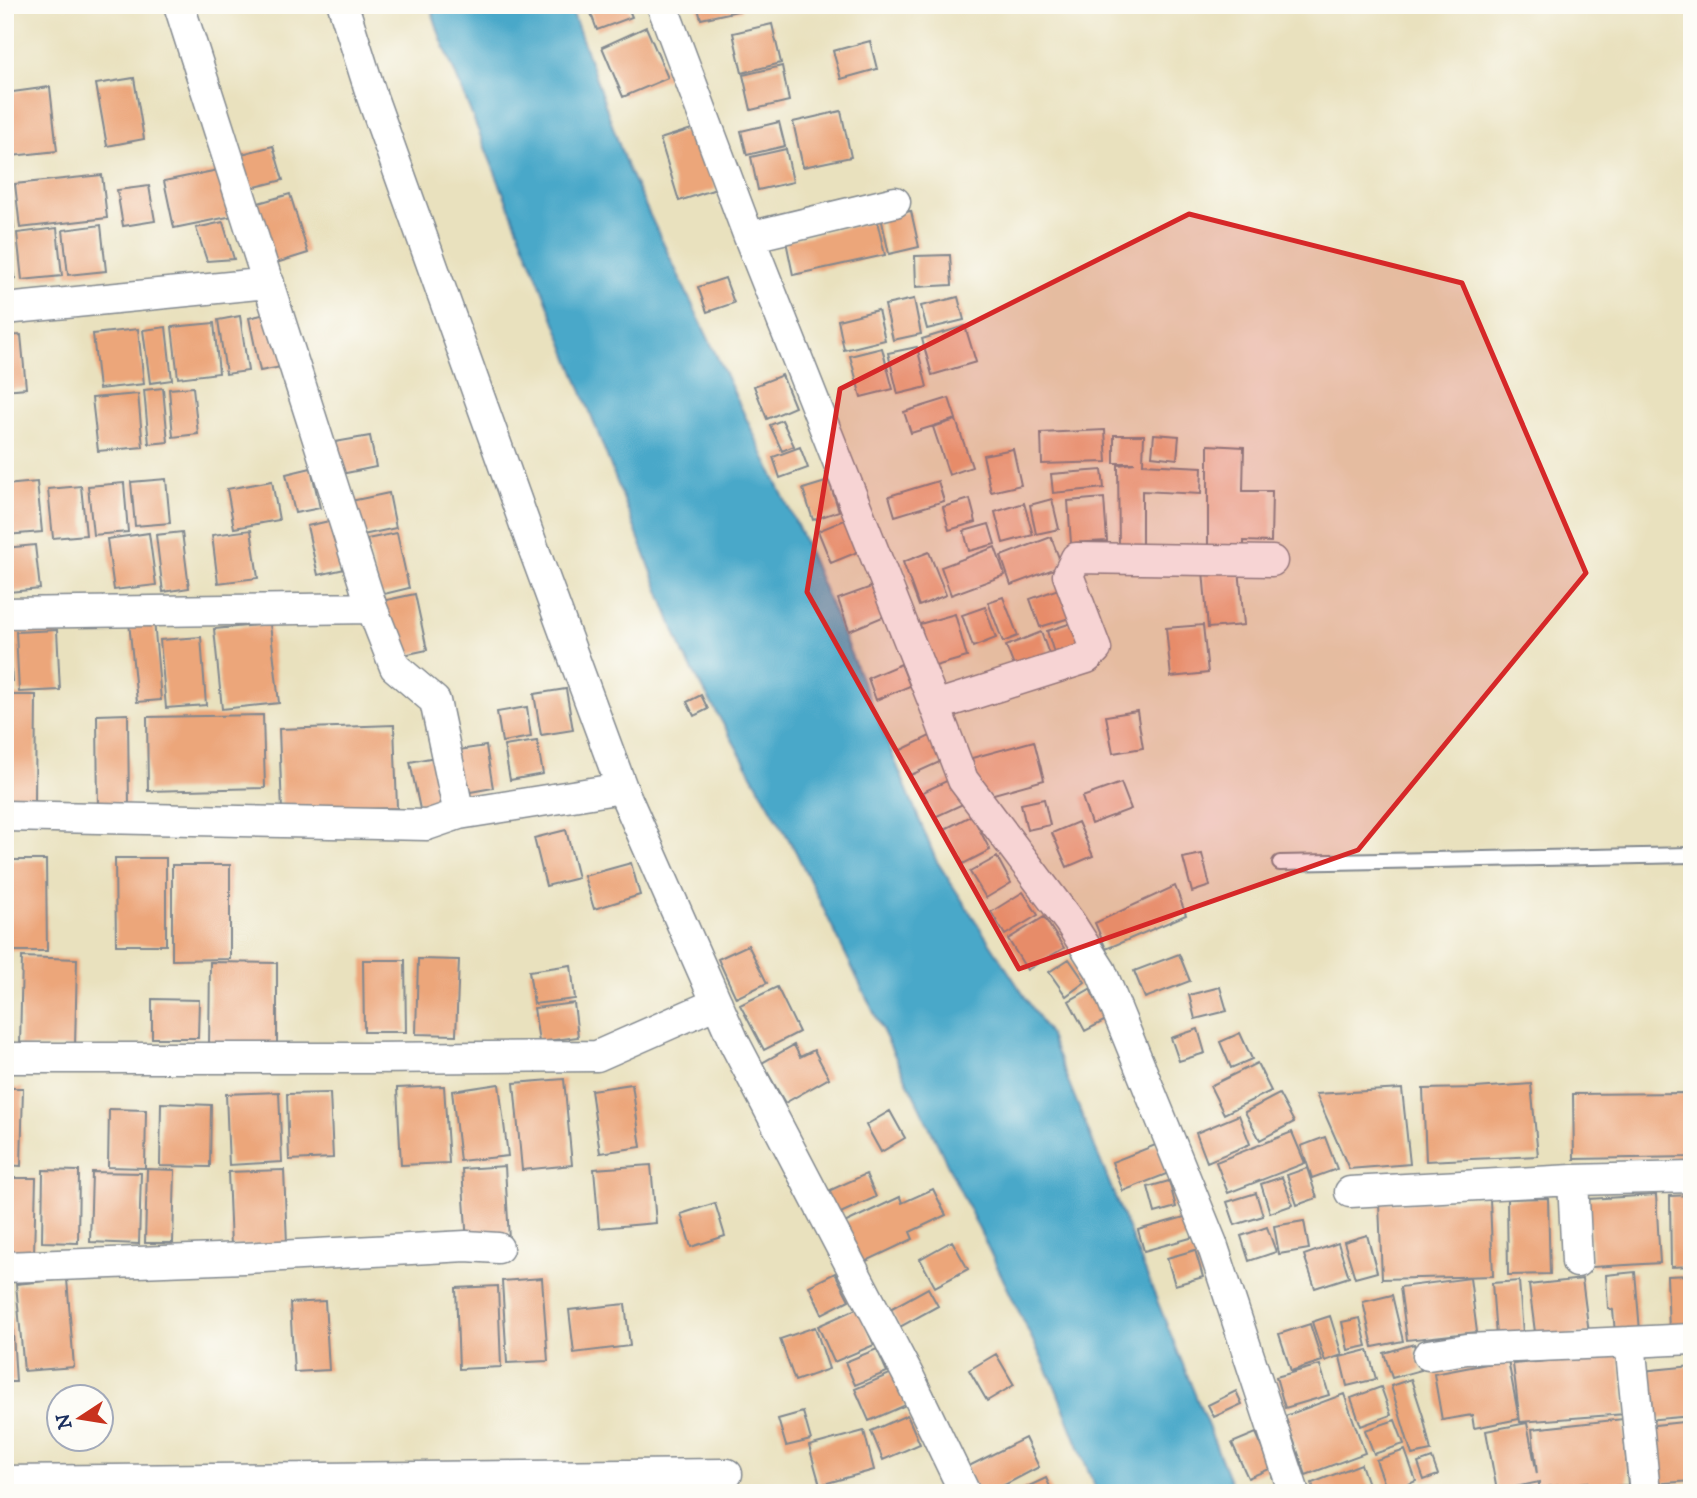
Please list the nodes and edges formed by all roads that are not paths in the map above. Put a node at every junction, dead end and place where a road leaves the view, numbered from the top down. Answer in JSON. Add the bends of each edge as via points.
{"nodes":[{"id":1,"x":179,"y":5,"type":"edge"},
{"id":2,"x":343,"y":5,"type":"edge"},
{"id":3,"x":662,"y":5,"type":"edge"},
{"id":4,"x":895,"y":202,"type":"dead end"},
{"id":5,"x":749,"y":237,"type":"junction"},
{"id":6,"x":269,"y":283,"type":"junction"},
{"id":7,"x":5,"y":309,"type":"edge"},
{"id":8,"x":1272,"y":561,"type":"dead end"},
{"id":9,"x":372,"y":608,"type":"junction"},
{"id":10,"x":5,"y":613,"type":"edge"},
{"id":11,"x":935,"y":706,"type":"junction"},
{"id":12,"x":622,"y":788,"type":"junction"},
{"id":13,"x":459,"y":814,"type":"junction"},
{"id":14,"x":5,"y":816,"type":"edge"},
{"id":15,"x":1692,"y":855,"type":"edge"},
{"id":16,"x":1280,"y":863,"type":"dead end"},
{"id":17,"x":717,"y":1003,"type":"junction"},
{"id":18,"x":5,"y":1058,"type":"edge"},
{"id":19,"x":1692,"y":1177,"type":"edge"},
{"id":20,"x":1573,"y":1180,"type":"junction"},
{"id":21,"x":1350,"y":1192,"type":"dead end"},
{"id":22,"x":498,"y":1248,"type":"dead end"},
{"id":23,"x":1577,"y":1262,"type":"dead end"},
{"id":24,"x":5,"y":1267,"type":"edge"},
{"id":25,"x":1692,"y":1339,"type":"edge"},
{"id":26,"x":1630,"y":1342,"type":"junction"},
{"id":27,"x":1428,"y":1355,"type":"dead end"},
{"id":28,"x":727,"y":1474,"type":"dead end"},
{"id":29,"x":5,"y":1481,"type":"edge"},
{"id":30,"x":965,"y":1493,"type":"edge"},
{"id":31,"x":1294,"y":1493,"type":"edge"},
{"id":32,"x":1645,"y":1493,"type":"edge"}],
"edges":[{"from":1,"to":6,"type":"street"},
{"from":2,"to":12,"type":"street"},
{"from":3,"to":5,"type":"street"},
{"from":4,"to":5,"type":"street"},
{"from":5,"to":11,"type":"street"},
{"from":6,"to":7,"type":"street"},
{"from":6,"to":9,"type":"street"},
{"from":8,"to":11,"type":"street","via":[[1076,558],[1068,575],[1096,649],[1087,657]]},
{"from":9,"to":10,"type":"street"},
{"from":9,"to":13,"type":"street","via":[[395,667],[435,701]]},
{"from":11,"to":31,"type":"street","via":[[963,780],[1101,971],[1212,1244]]},
{"from":12,"to":13,"type":"street"},
{"from":12,"to":17,"type":"street"},
{"from":13,"to":14,"type":"street","via":[[426,825]]},
{"from":15,"to":16,"type":"lane"},
{"from":17,"to":18,"type":"street","via":[[597,1056]]},
{"from":17,"to":30,"type":"street"},
{"from":19,"to":20,"type":"street"},
{"from":20,"to":21,"type":"street"},
{"from":20,"to":23,"type":"street"},
{"from":22,"to":24,"type":"street"},
{"from":25,"to":26,"type":"street"},
{"from":26,"to":27,"type":"street","via":[[1466,1349]]},
{"from":26,"to":32,"type":"street"},
{"from":28,"to":29,"type":"street"}]}
